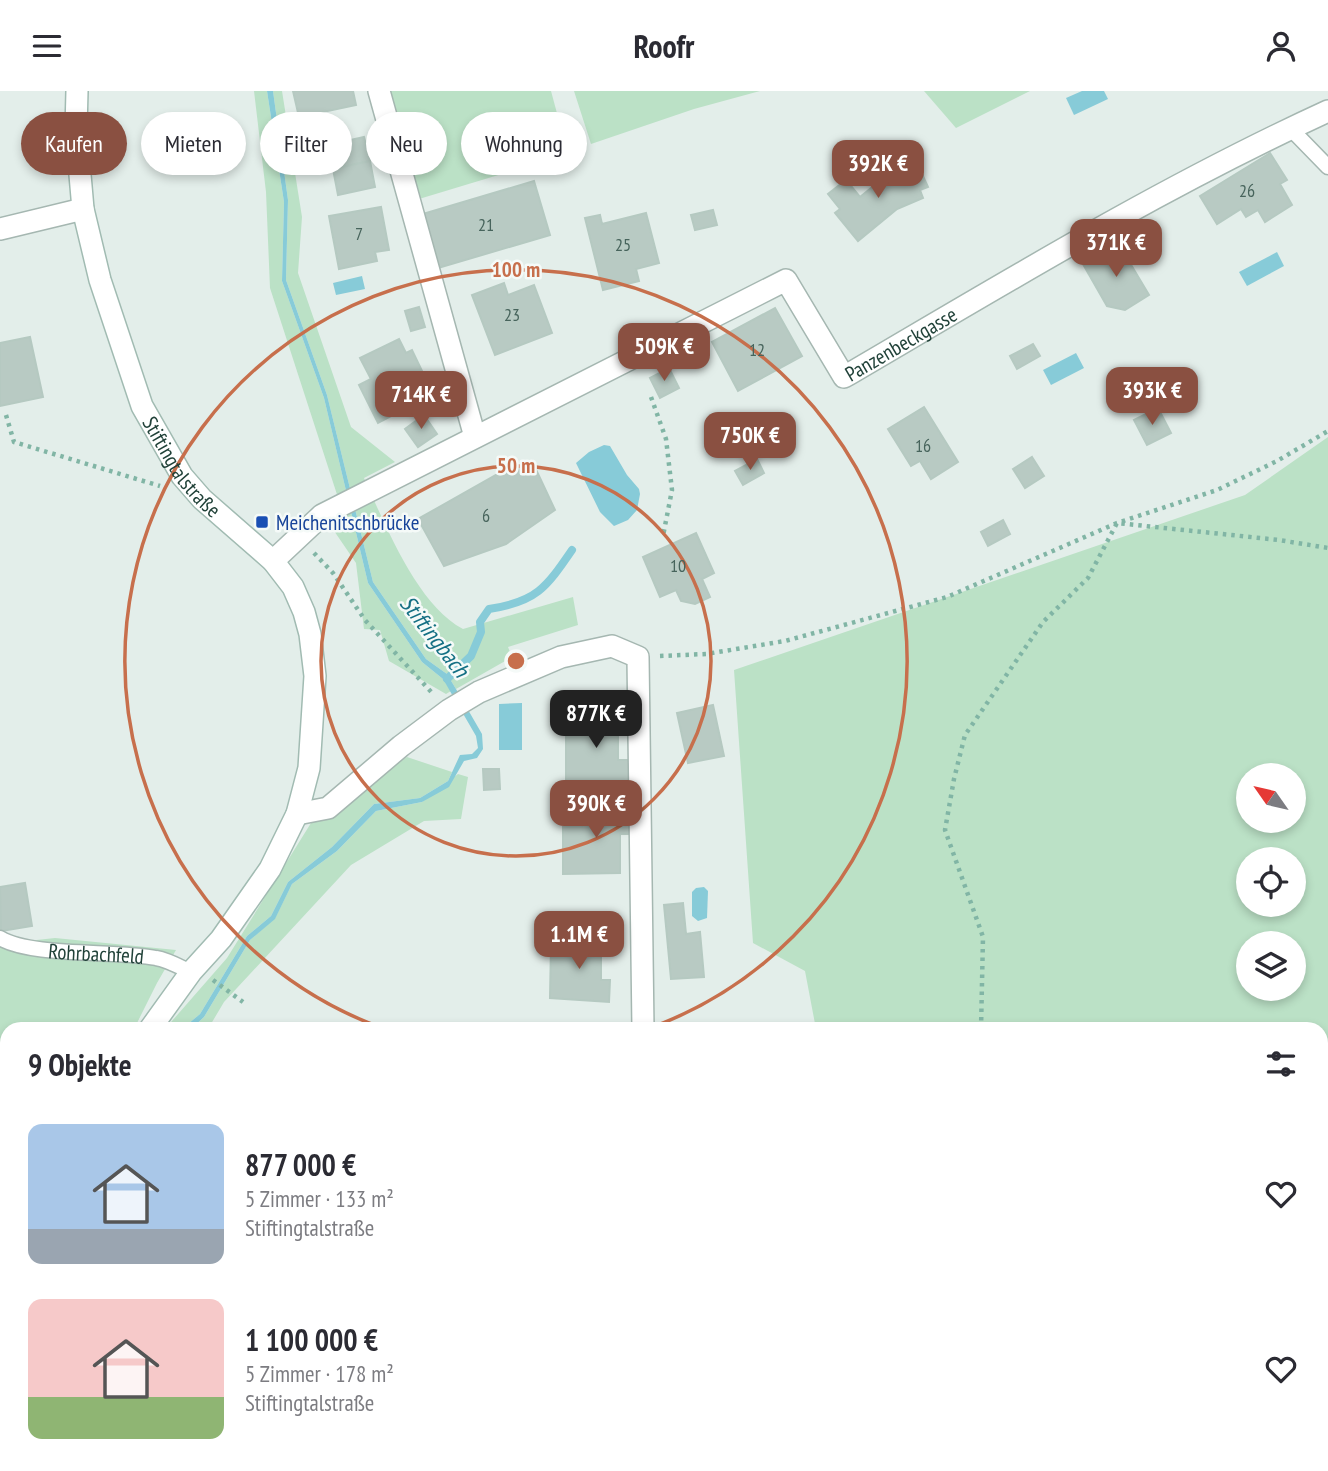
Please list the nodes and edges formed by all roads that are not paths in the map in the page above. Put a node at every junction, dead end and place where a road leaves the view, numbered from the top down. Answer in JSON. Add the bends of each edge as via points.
{"nodes":[{"id":1,"x":77,"y":91,"type":"edge"},
{"id":2,"x":379,"y":91,"type":"edge"},
{"id":3,"x":1328,"y":111,"type":"edge"},
{"id":4,"x":1290,"y":128,"type":"junction"},
{"id":5,"x":1328,"y":167,"type":"edge"},
{"id":6,"x":83,"y":209,"type":"junction"},
{"id":7,"x":0,"y":229,"type":"edge"},
{"id":8,"x":469,"y":444,"type":"junction"},
{"id":9,"x":273,"y":562,"type":"junction"},
{"id":10,"x":297,"y":814,"type":"junction"},
{"id":11,"x":0,"y":939,"type":"edge"},
{"id":12,"x":191,"y":972,"type":"junction"},
{"id":13,"x":155,"y":1022,"type":"edge"},
{"id":14,"x":643,"y":1022,"type":"edge"}],
"edges":[{"from":1,"to":6,"type":"street","name":"Stiftingtalstraße"},
{"from":2,"to":8,"type":"street"},
{"from":3,"to":4,"type":"street","name":"Panzenbeckgasse"},
{"from":4,"to":5,"type":"lane"},
{"from":4,"to":8,"type":"street","name":"Panzenbeckgasse","via":[[1066,246],[844,377],[786,280]]},
{"from":6,"to":7,"type":"street"},
{"from":6,"to":9,"type":"street","name":"Stiftingtalstraße","via":[[100,280],[142,406],[182,477]]},
{"from":8,"to":9,"type":"street","name":"Panzenbeckgasse","via":[[322,515]]},
{"from":9,"to":10,"type":"street","name":"Stiftingtalstraße","via":[[293,587],[304,612],[315,676],[309,768]]},
{"from":10,"to":12,"type":"street","name":"Stiftingtalstraße","via":[[270,869],[221,939]]},
{"from":10,"to":14,"type":"street","via":[[328,809],[401,746],[479,692],[561,657],[599,648],[612,646],[638,657]]},
{"from":11,"to":12,"type":"lane","name":"Rohrbachfeld","via":[[33,948],[158,958]]},
{"from":12,"to":13,"type":"street","name":"Stiftingtalstraße"}]}
